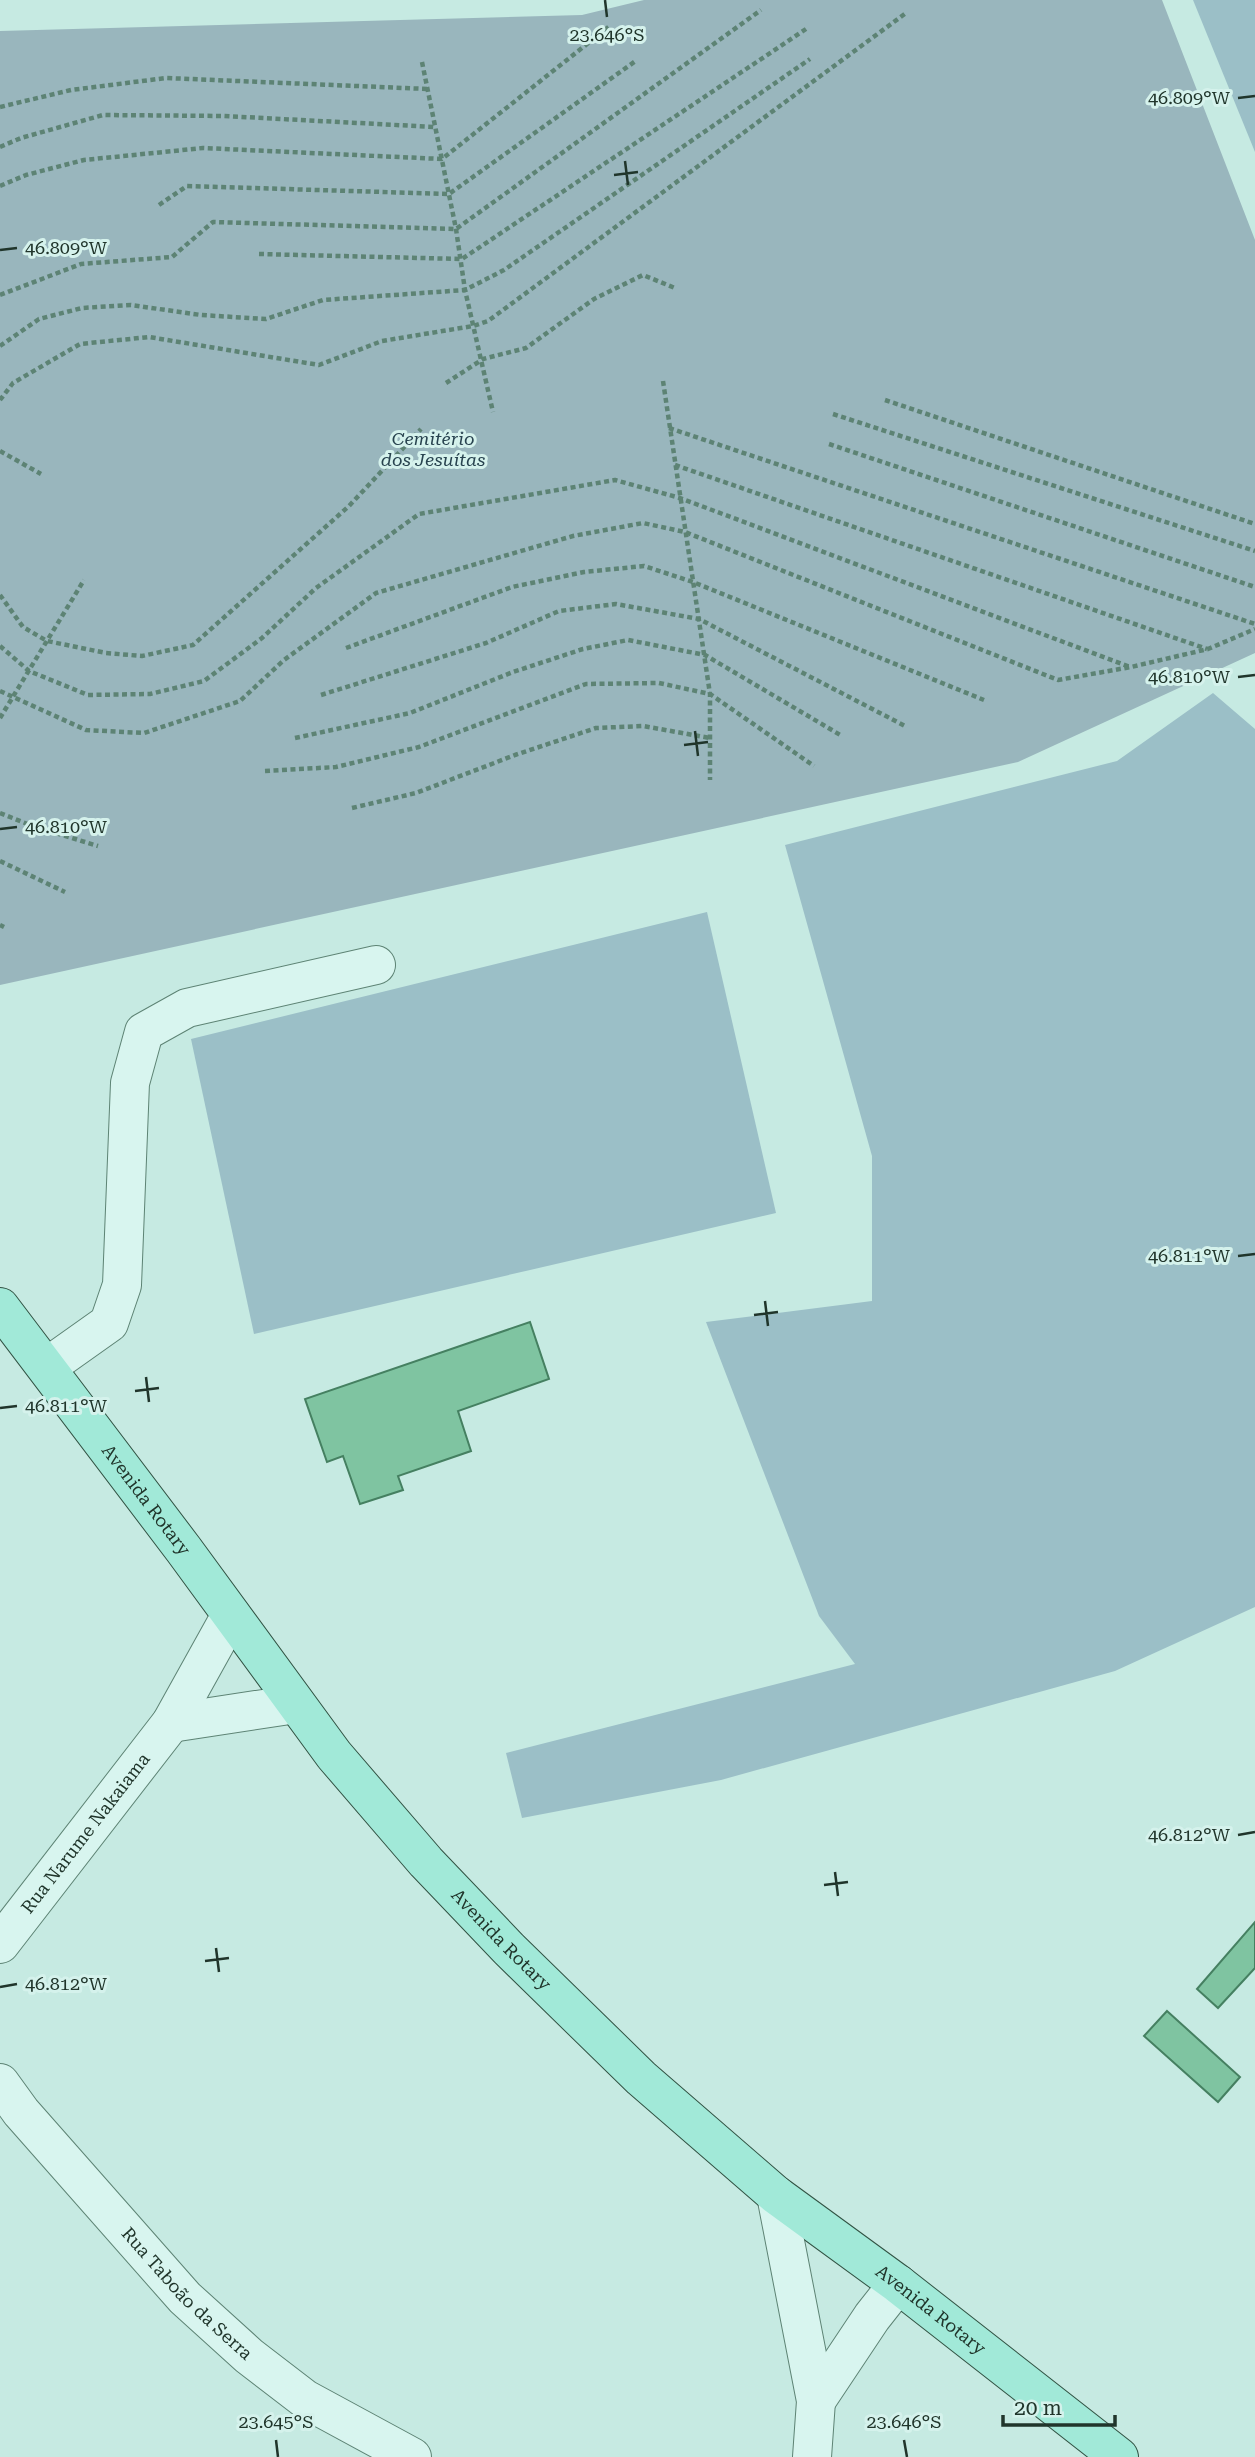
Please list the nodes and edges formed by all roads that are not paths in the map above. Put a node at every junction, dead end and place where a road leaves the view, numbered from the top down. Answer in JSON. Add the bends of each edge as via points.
{"nodes":[{"id":1,"x":376,"y":965,"type":"dead end"},
{"id":2,"x":0,"y":1307,"type":"edge"},
{"id":3,"x":47,"y":1367,"type":"junction"},
{"id":4,"x":231,"y":1615,"type":"junction"},
{"id":5,"x":296,"y":1704,"type":"junction"},
{"id":6,"x":171,"y":1723,"type":"junction"},
{"id":7,"x":0,"y":1944,"type":"edge"},
{"id":8,"x":0,"y":2083,"type":"edge"},
{"id":9,"x":776,"y":2194,"type":"junction"},
{"id":10,"x":898,"y":2284,"type":"junction"},
{"id":11,"x":816,"y":2401,"type":"junction"},
{"id":12,"x":412,"y":2457,"type":"edge"},
{"id":13,"x":812,"y":2457,"type":"edge"},
{"id":14,"x":1119,"y":2457,"type":"edge"}],
"edges":[{"from":1,"to":3,"type":"street","via":[[187,1008],[144,1032],[130,1083],[122,1285],[109,1323]]},
{"from":2,"to":3,"type":"main road","name":"Avenida Rotary"},
{"from":3,"to":4,"type":"main road","name":"Avenida Rotary"},
{"from":4,"to":5,"type":"main road","name":"Avenida Rotary"},
{"from":4,"to":6,"type":"street","name":"Rua Narume Nakaiama"},
{"from":5,"to":6,"type":"street"},
{"from":5,"to":9,"type":"main road","name":"Avenida Rotary","via":[[426,1863],[509,1949],[641,2078]]},
{"from":6,"to":7,"type":"street","name":"Rua Narume Nakaiama"},
{"from":8,"to":12,"type":"street","name":"Rua Taboão da Serra","via":[[185,2298],[305,2399]]},
{"from":9,"to":10,"type":"main road","name":"Avenida Rotary"},
{"from":9,"to":11,"type":"street"},
{"from":10,"to":11,"type":"street"},
{"from":10,"to":14,"type":"main road","name":"Avenida Rotary"},
{"from":11,"to":13,"type":"street"}]}
